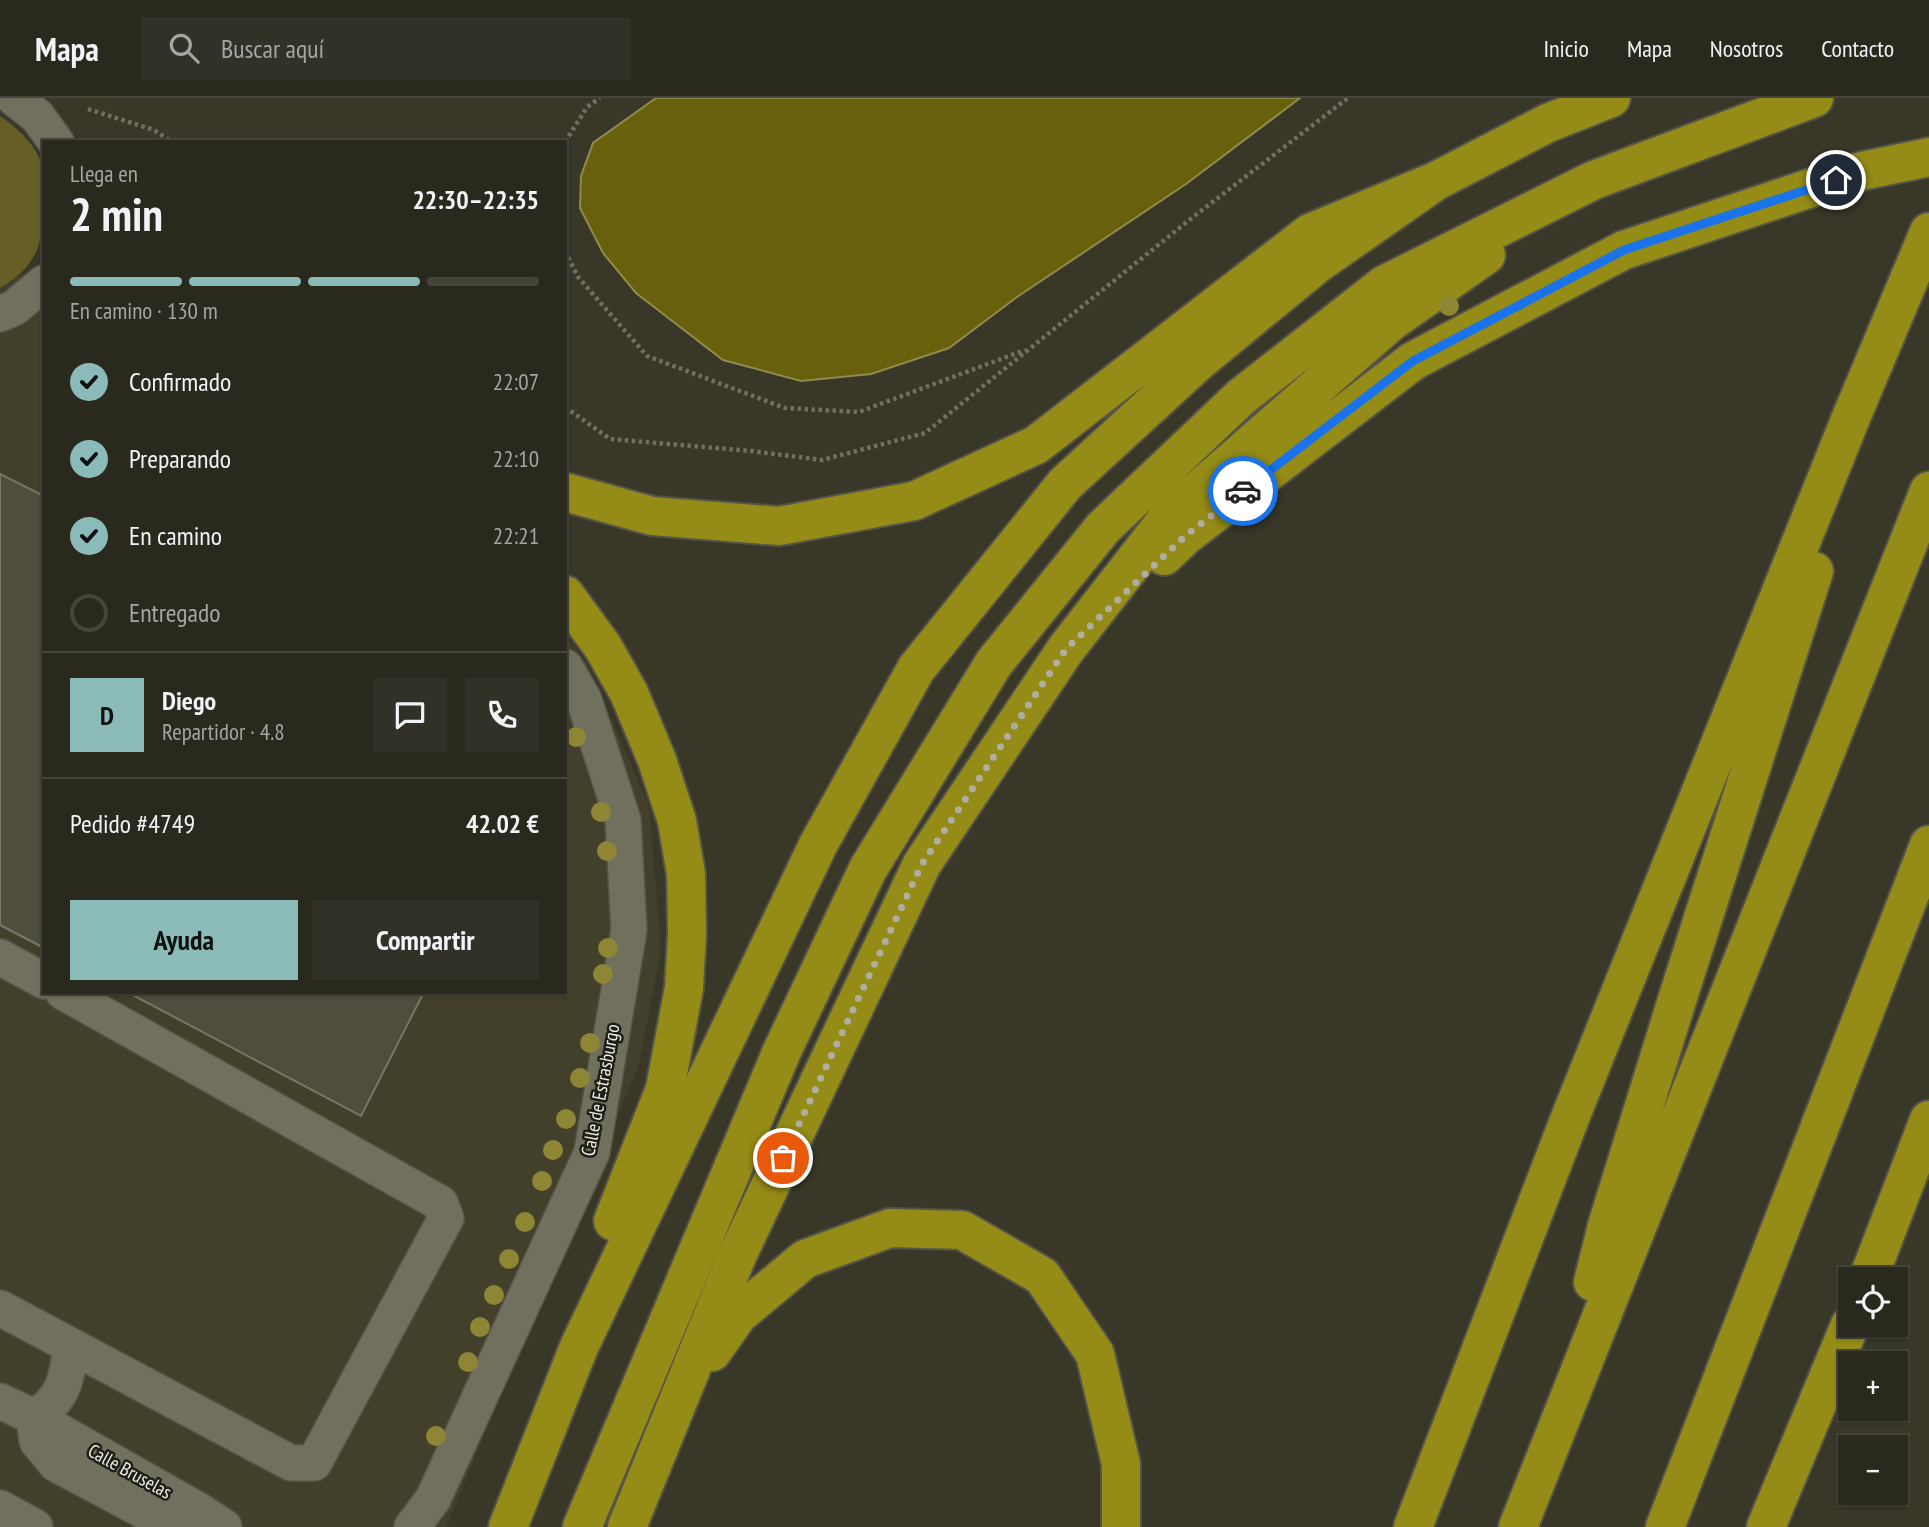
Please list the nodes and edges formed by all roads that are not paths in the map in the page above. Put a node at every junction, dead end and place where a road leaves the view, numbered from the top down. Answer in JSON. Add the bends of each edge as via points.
{"nodes":[{"id":1,"x":15,"y":98,"type":"edge"},
{"id":2,"x":1611,"y":98,"type":"edge"},
{"id":3,"x":1814,"y":98,"type":"edge"},
{"id":4,"x":55,"y":140,"type":"edge"},
{"id":5,"x":1929,"y":157,"type":"edge"},
{"id":6,"x":1594,"y":180,"type":"junction"},
{"id":7,"x":1436,"y":181,"type":"junction"},
{"id":8,"x":1929,"y":232,"type":"edge"},
{"id":9,"x":42,"y":285,"type":"edge"},
{"id":10,"x":19,"y":309,"type":"edge"},
{"id":11,"x":1850,"y":420,"type":"junction"},
{"id":12,"x":1929,"y":491,"type":"edge"},
{"id":13,"x":567,"y":493,"type":"edge"},
{"id":14,"x":567,"y":598,"type":"edge"},
{"id":15,"x":1066,"y":649,"type":"junction"},
{"id":16,"x":567,"y":670,"type":"edge"},
{"id":17,"x":1929,"y":845,"type":"edge"},
{"id":18,"x":0,"y":957,"type":"edge"},
{"id":19,"x":42,"y":980,"type":"edge"},
{"id":20,"x":67,"y":994,"type":"edge"},
{"id":21,"x":1929,"y":1120,"type":"edge"},
{"id":22,"x":1873,"y":1267,"type":"edge"},
{"id":23,"x":0,"y":1308,"type":"edge"},
{"id":24,"x":1846,"y":1337,"type":"edge"},
{"id":25,"x":1847,"y":1337,"type":"edge"},
{"id":26,"x":71,"y":1346,"type":"junction"},
{"id":27,"x":579,"y":1347,"type":"junction"},
{"id":28,"x":680,"y":1399,"type":"junction"},
{"id":29,"x":12,"y":1409,"type":"edge"},
{"id":30,"x":1550,"y":1446,"type":"junction"},
{"id":31,"x":0,"y":1508,"type":"edge"},
{"id":32,"x":35,"y":1527,"type":"edge"},
{"id":33,"x":174,"y":1527,"type":"edge"},
{"id":34,"x":225,"y":1527,"type":"edge"},
{"id":35,"x":412,"y":1527,"type":"edge"},
{"id":36,"x":508,"y":1527,"type":"edge"},
{"id":37,"x":582,"y":1527,"type":"edge"},
{"id":38,"x":627,"y":1527,"type":"edge"},
{"id":39,"x":1121,"y":1527,"type":"edge"},
{"id":40,"x":1413,"y":1527,"type":"edge"},
{"id":41,"x":1518,"y":1527,"type":"edge"},
{"id":42,"x":1665,"y":1527,"type":"edge"},
{"id":43,"x":1766,"y":1527,"type":"edge"},
{"id":44,"x":1780,"y":1527,"type":"edge"}],
"edges":[{"from":1,"to":4,"type":"street","via":[[37,116]]},
{"from":2,"to":7,"type":"highway","via":[[1548,123]]},
{"from":3,"to":6,"type":"highway"},
{"from":5,"to":15,"type":"highway","via":[[1863,171],[1624,250],[1413,361],[1185,536]]},
{"from":6,"to":15,"type":"highway","via":[[1392,321],[1171,514]]},
{"from":6,"to":37,"type":"highway","via":[[1384,285],[1241,397],[1103,528],[994,663],[863,881],[782,1051]]},
{"from":7,"to":13,"type":"highway","via":[[1310,233],[1036,445],[914,501],[779,526],[652,516]]},
{"from":7,"to":27,"type":"highway","via":[[1307,273],[1199,361],[1065,484],[916,669],[818,845]]},
{"from":8,"to":11,"type":"highway"},
{"from":9,"to":10,"type":"street"},
{"from":11,"to":30,"type":"highway","via":[[1815,568],[1611,1213]]},
{"from":11,"to":40,"type":"highway","via":[[1570,1118]]},
{"from":12,"to":30,"type":"highway"},
{"from":14,"to":27,"type":"highway","via":[[629,693],[657,760],[677,821],[686,874],[687,933],[684,988],[665,1089],[599,1257]]},
{"from":15,"to":28,"type":"highway","via":[[922,864],[737,1256]]},
{"from":16,"to":35,"type":"street","name":"Calle de Estrasburgo","via":[[584,700],[623,820],[629,930],[592,1152],[433,1499]]},
{"from":17,"to":42,"type":"highway"},
{"from":18,"to":19,"type":"street"},
{"from":20,"to":26,"type":"street","via":[[440,1203],[446,1218],[314,1463],[291,1463]]},
{"from":21,"to":22,"type":"highway"},
{"from":23,"to":26,"type":"street"},
{"from":24,"to":43,"type":"highway"},
{"from":25,"to":44,"type":"highway"},
{"from":26,"to":29,"type":"street","via":[[64,1384],[54,1402]]},
{"from":27,"to":36,"type":"highway"},
{"from":28,"to":38,"type":"highway"},
{"from":28,"to":39,"type":"highway","via":[[738,1315],[805,1259],[890,1228],[962,1230],[1042,1276],[1095,1354],[1121,1464]]},
{"from":29,"to":33,"type":"street","name":"Calle Bruselas","via":[[55,1464]]},
{"from":29,"to":34,"type":"street","name":"Calle Bruselas"},
{"from":30,"to":41,"type":"highway"},
{"from":31,"to":32,"type":"street"}]}
